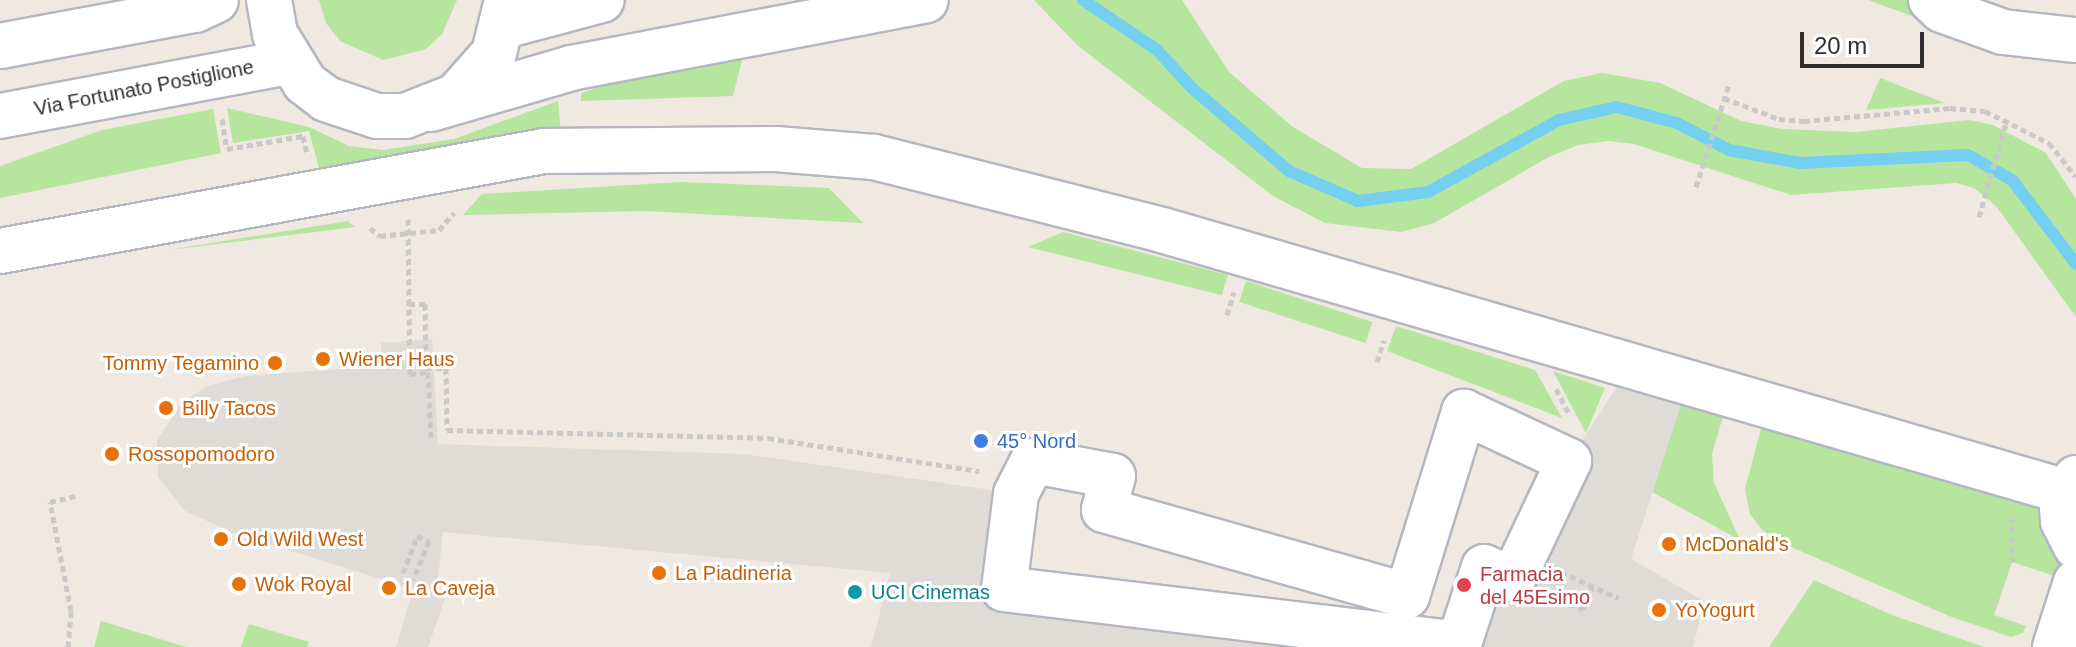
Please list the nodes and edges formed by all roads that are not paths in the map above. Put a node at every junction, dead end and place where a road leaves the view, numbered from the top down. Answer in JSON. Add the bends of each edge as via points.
{"nodes":[{"id":1,"x":216,"y":0,"type":"edge"},
{"id":2,"x":269,"y":0,"type":"edge"},
{"id":3,"x":602,"y":0,"type":"edge"},
{"id":4,"x":926,"y":0,"type":"edge"},
{"id":5,"x":1931,"y":0,"type":"edge"},
{"id":6,"x":506,"y":13,"type":"edge"},
{"id":7,"x":2076,"y":40,"type":"edge"},
{"id":8,"x":0,"y":46,"type":"edge"},
{"id":9,"x":288,"y":62,"type":"junction"},
{"id":10,"x":95,"y":98,"type":"junction"},
{"id":11,"x":431,"y":109,"type":"junction"},
{"id":12,"x":0,"y":116,"type":"edge"},
{"id":13,"x":0,"y":138,"type":"edge"},
{"id":14,"x":0,"y":251,"type":"edge"},
{"id":15,"x":1025,"y":478,"type":"joint"},
{"id":16,"x":2071,"y":485,"type":"edge"},
{"id":17,"x":2076,"y":546,"type":"edge"},
{"id":18,"x":2076,"y":582,"type":"edge"},
{"id":19,"x":2055,"y":647,"type":"edge"}],
"edges":[{"from":1,"to":8,"type":"street","via":[[195,10]]},
{"from":2,"to":9,"type":"street","via":[[275,34]]},
{"from":3,"to":6,"type":"street"},
{"from":4,"to":11,"type":"street","via":[[571,68]]},
{"from":5,"to":7,"type":"street","via":[[1942,10],[2003,32]]},
{"from":6,"to":11,"type":"street","via":[[478,76]]},
{"from":9,"to":10,"type":"street","name":"Via Fortunato Postiglione"},
{"from":9,"to":11,"type":"street","via":[[315,91],[351,110],[405,116]]},
{"from":10,"to":12,"type":"street","name":"Via Fortunato Postiglione"},
{"from":10,"to":13,"type":"street"},
{"from":14,"to":16,"type":"street","via":[[544,151],[776,149],[874,157],[1149,226]]},
{"from":15,"to":15,"type":"street","via":[[1033,461],[1113,476],[1104,510],[1407,596],[1464,412],[1569,461],[1513,579],[1484,567],[1459,644],[1004,589],[1016,494]]},
{"from":16,"to":17,"type":"street","via":[[2063,521]]},
{"from":18,"to":19,"type":"street"}]}
